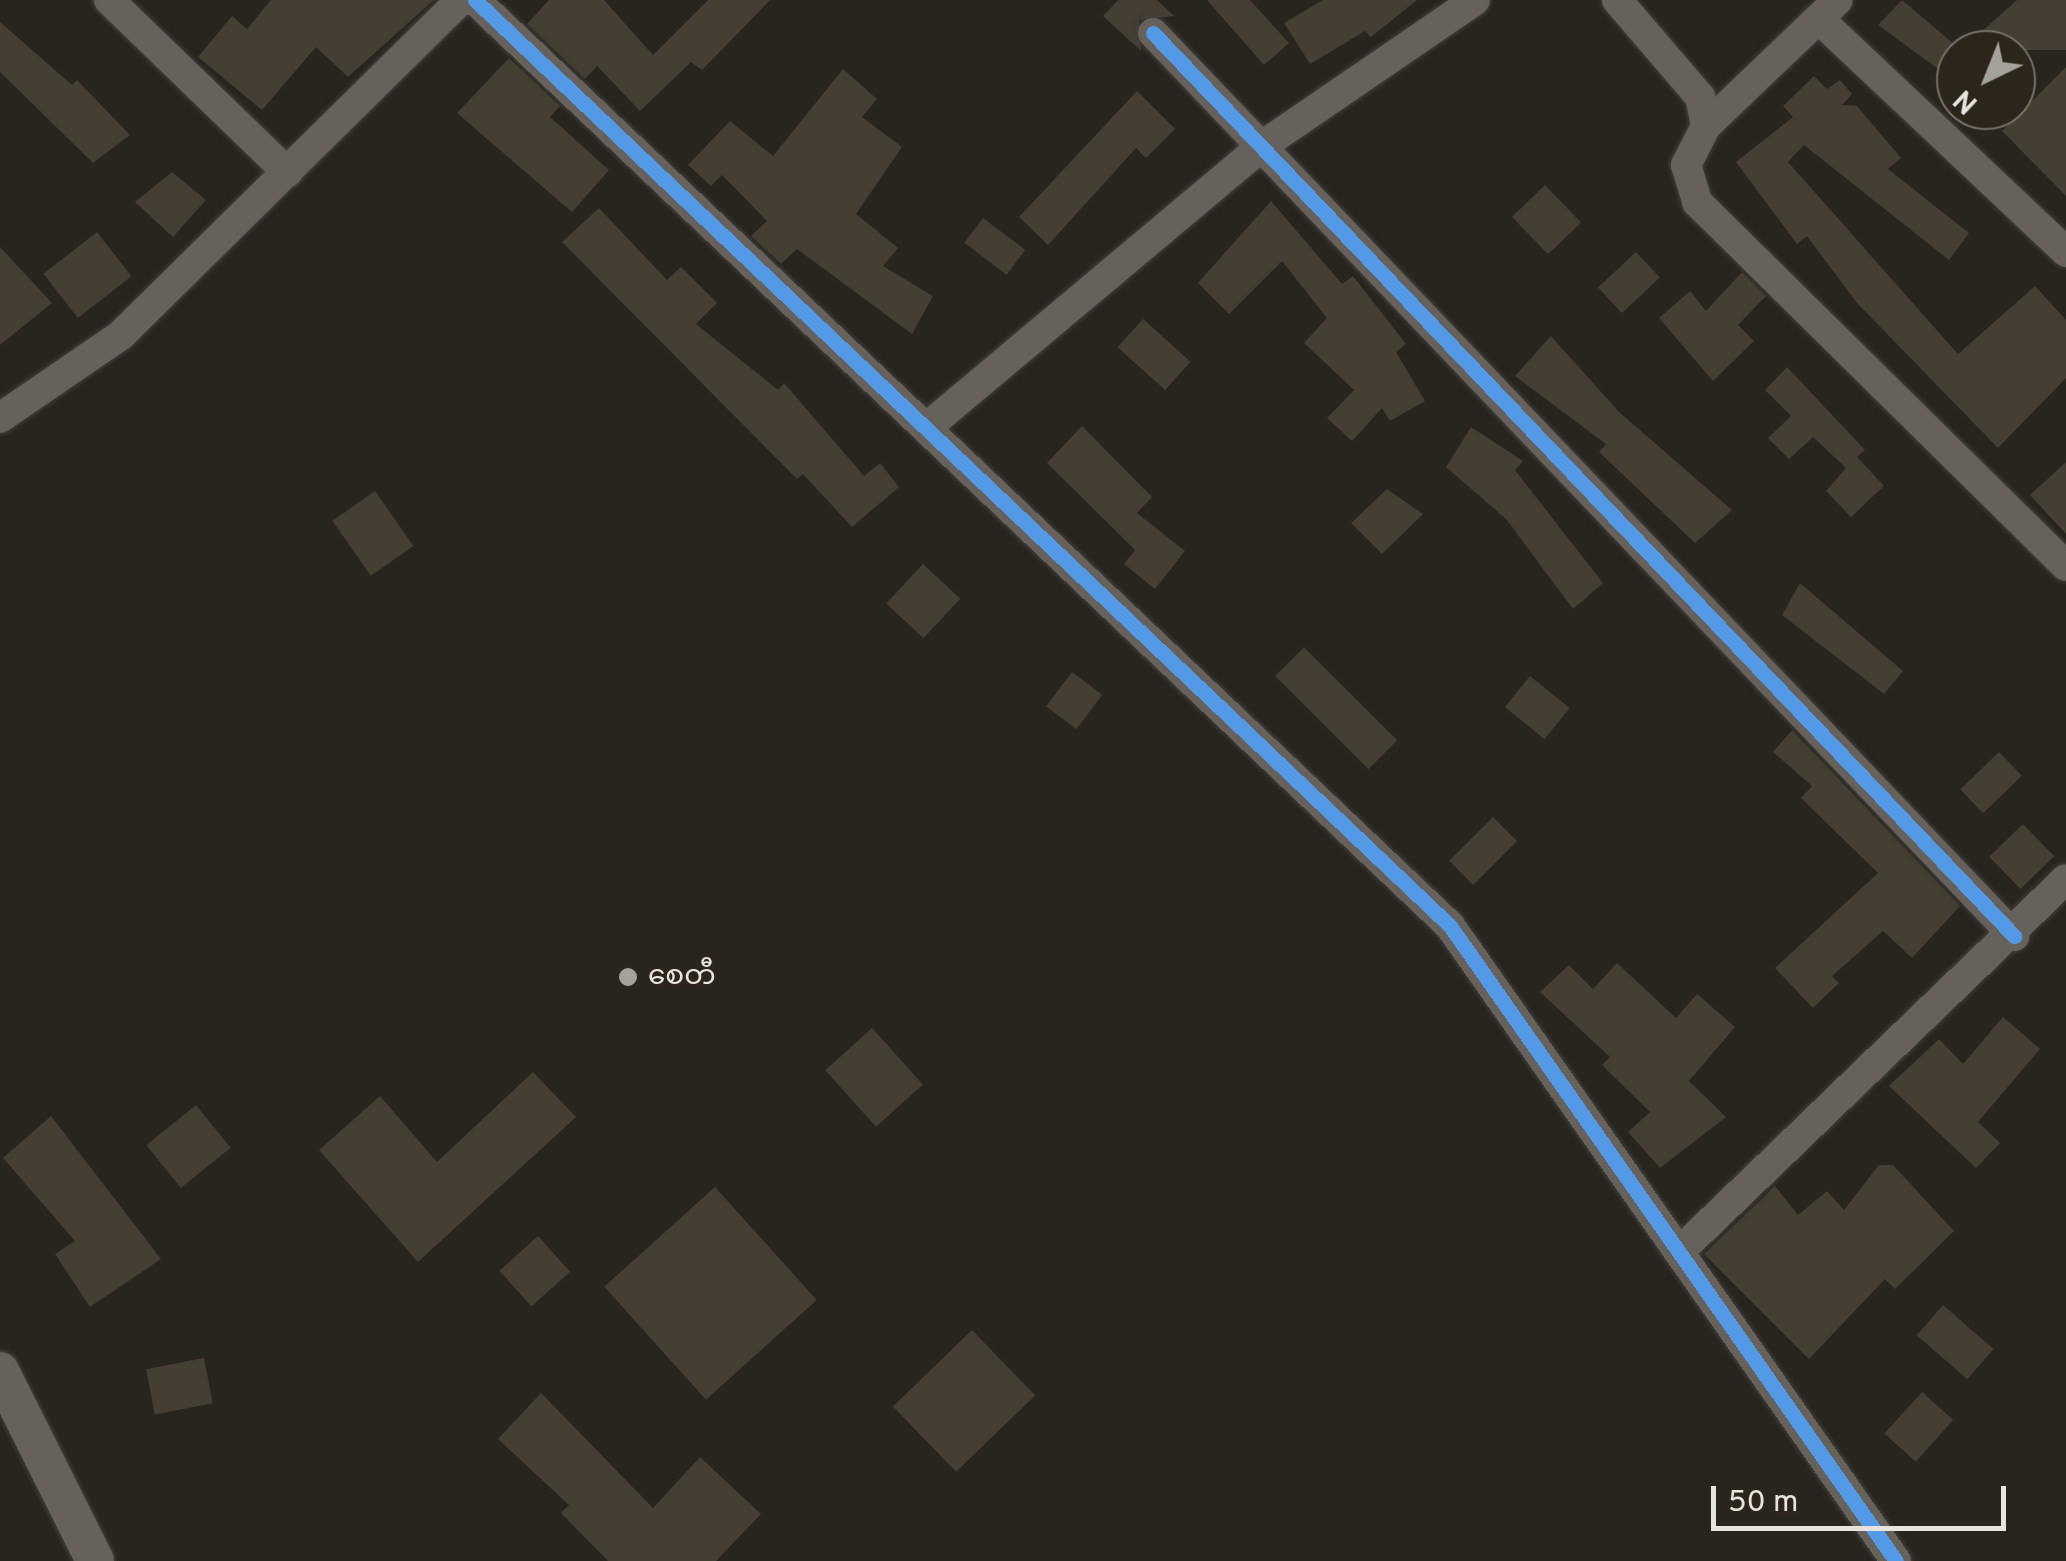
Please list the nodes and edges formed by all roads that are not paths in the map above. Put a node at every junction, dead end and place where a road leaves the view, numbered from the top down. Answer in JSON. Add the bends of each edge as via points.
{"nodes":[{"id":1,"x":108,"y":0,"type":"edge"},
{"id":2,"x":462,"y":0,"type":"edge"},
{"id":3,"x":475,"y":0,"type":"edge"},
{"id":4,"x":1475,"y":0,"type":"edge"},
{"id":5,"x":1618,"y":0,"type":"edge"},
{"id":6,"x":1829,"y":10,"type":"edge"},
{"id":7,"x":1153,"y":32,"type":"dead end"},
{"id":8,"x":1706,"y":126,"type":"junction"},
{"id":9,"x":1262,"y":146,"type":"junction"},
{"id":10,"x":287,"y":172,"type":"junction"},
{"id":11,"x":2066,"y":252,"type":"edge"},
{"id":12,"x":3,"y":410,"type":"edge"},
{"id":13,"x":926,"y":428,"type":"junction"},
{"id":14,"x":2066,"y":566,"type":"edge"},
{"id":15,"x":2066,"y":879,"type":"edge"},
{"id":16,"x":2014,"y":936,"type":"junction"},
{"id":17,"x":1679,"y":1252,"type":"junction"},
{"id":18,"x":0,"y":1371,"type":"edge"},
{"id":19,"x":95,"y":1561,"type":"edge"},
{"id":20,"x":1896,"y":1561,"type":"edge"}],
"edges":[{"from":1,"to":10,"type":"street"},
{"from":2,"to":10,"type":"street"},
{"from":3,"to":13,"type":"street"},
{"from":4,"to":9,"type":"street"},
{"from":5,"to":8,"type":"street","via":[[1700,97]]},
{"from":6,"to":8,"type":"street"},
{"from":6,"to":11,"type":"street"},
{"from":7,"to":9,"type":"street"},
{"from":8,"to":14,"type":"street","via":[[1686,165],[1697,202]]},
{"from":9,"to":13,"type":"street"},
{"from":9,"to":16,"type":"street"},
{"from":10,"to":12,"type":"street","via":[[121,336]]},
{"from":13,"to":17,"type":"street","via":[[1450,926]]},
{"from":15,"to":16,"type":"street"},
{"from":16,"to":17,"type":"street"},
{"from":17,"to":20,"type":"street"},
{"from":18,"to":19,"type":"street"}]}
